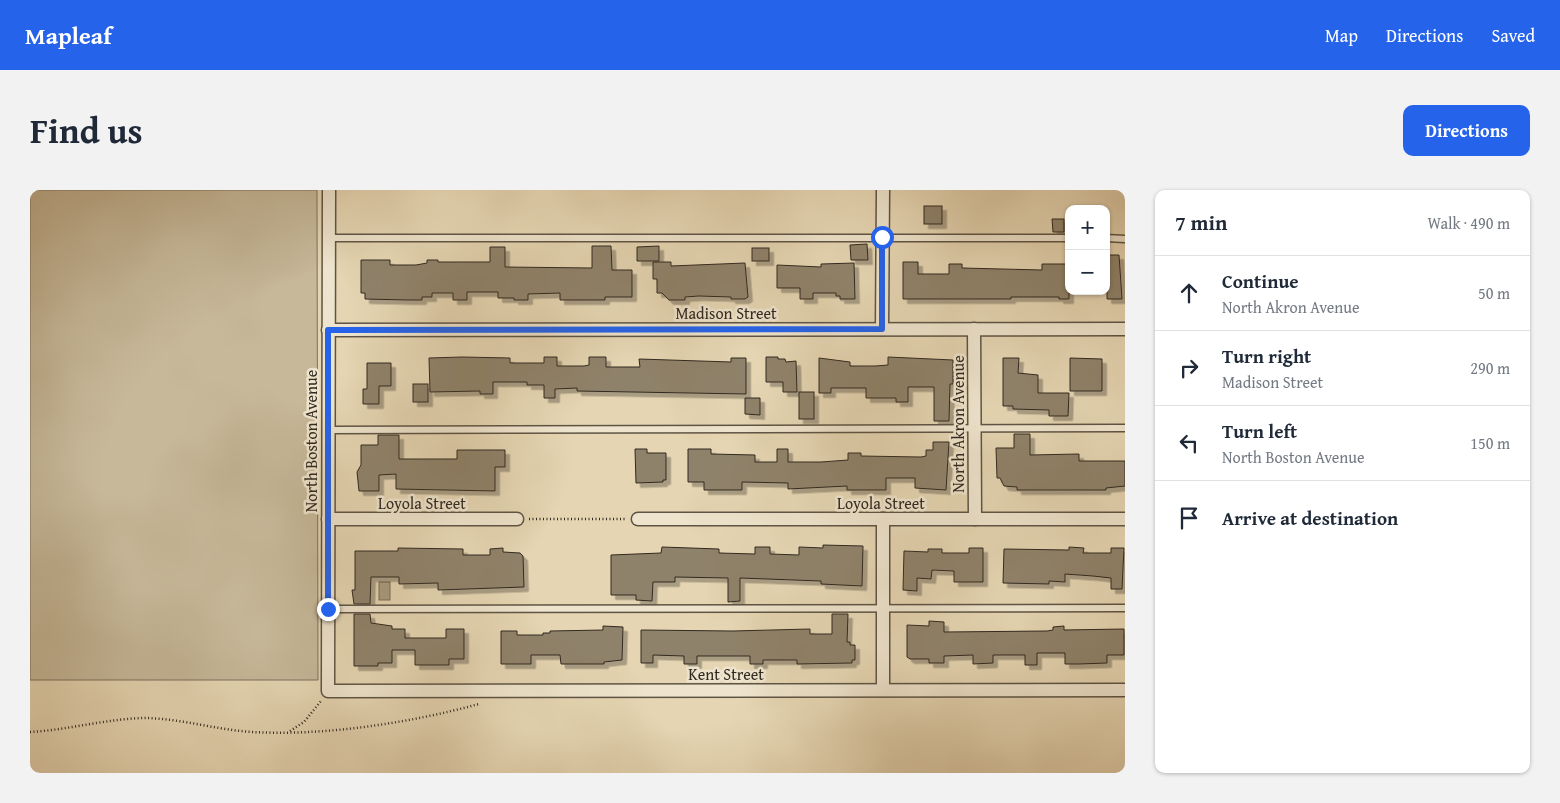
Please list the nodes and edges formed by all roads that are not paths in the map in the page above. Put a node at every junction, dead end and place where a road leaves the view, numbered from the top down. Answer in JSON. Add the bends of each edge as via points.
{"nodes":[{"id":1,"x":329,"y":190,"type":"edge"},
{"id":2,"x":883,"y":190,"type":"edge"},
{"id":3,"x":882,"y":237,"type":"junction"},
{"id":4,"x":329,"y":238,"type":"junction"},
{"id":5,"x":1065,"y":238,"type":"edge"},
{"id":6,"x":1110,"y":238,"type":"edge"},
{"id":7,"x":1125,"y":238,"type":"edge"},
{"id":8,"x":882,"y":329,"type":"junction"},
{"id":9,"x":974,"y":329,"type":"junction"},
{"id":10,"x":1125,"y":329,"type":"edge"},
{"id":11,"x":328,"y":330,"type":"junction"},
{"id":12,"x":1125,"y":428,"type":"edge"},
{"id":13,"x":974,"y":429,"type":"junction"},
{"id":14,"x":328,"y":430,"type":"junction"},
{"id":15,"x":328,"y":519,"type":"junction"},
{"id":16,"x":517,"y":519,"type":"road end"},
{"id":17,"x":638,"y":519,"type":"road end"},
{"id":18,"x":883,"y":519,"type":"junction"},
{"id":19,"x":975,"y":519,"type":"junction"},
{"id":20,"x":1125,"y":519,"type":"edge"},
{"id":21,"x":883,"y":608,"type":"junction"},
{"id":22,"x":1125,"y":608,"type":"edge"},
{"id":23,"x":328,"y":609,"type":"junction"},
{"id":24,"x":882,"y":690,"type":"junction"},
{"id":25,"x":1125,"y":690,"type":"edge"},
{"id":26,"x":328,"y":691,"type":"joint"}],
"edges":[{"from":1,"to":4,"type":"street","name":"North Boston Avenue"},
{"from":2,"to":3,"type":"street"},
{"from":3,"to":4,"type":"lane"},
{"from":3,"to":5,"type":"lane"},
{"from":3,"to":8,"type":"street"},
{"from":4,"to":11,"type":"street","name":"North Boston Avenue"},
{"from":6,"to":7,"type":"lane"},
{"from":8,"to":9,"type":"street","name":"Madison Street"},
{"from":8,"to":11,"type":"street","name":"Madison Street"},
{"from":9,"to":10,"type":"street","name":"Madison Street"},
{"from":9,"to":13,"type":"street","name":"North Akron Avenue"},
{"from":11,"to":14,"type":"street","name":"North Boston Avenue"},
{"from":12,"to":13,"type":"lane"},
{"from":13,"to":14,"type":"lane"},
{"from":13,"to":19,"type":"street","name":"North Akron Avenue"},
{"from":14,"to":15,"type":"street","name":"North Boston Avenue"},
{"from":15,"to":16,"type":"street","name":"Loyola Street"},
{"from":15,"to":23,"type":"street","name":"North Boston Avenue"},
{"from":17,"to":18,"type":"street","name":"Loyola Street"},
{"from":18,"to":19,"type":"street","name":"Loyola Street"},
{"from":18,"to":21,"type":"street"},
{"from":19,"to":20,"type":"street","name":"Loyola Street"},
{"from":21,"to":22,"type":"lane"},
{"from":21,"to":23,"type":"lane"},
{"from":21,"to":24,"type":"street"},
{"from":23,"to":26,"type":"street","name":"North Boston Avenue"},
{"from":24,"to":25,"type":"street","name":"Kent Street"},
{"from":24,"to":26,"type":"street","name":"Kent Street"}]}
